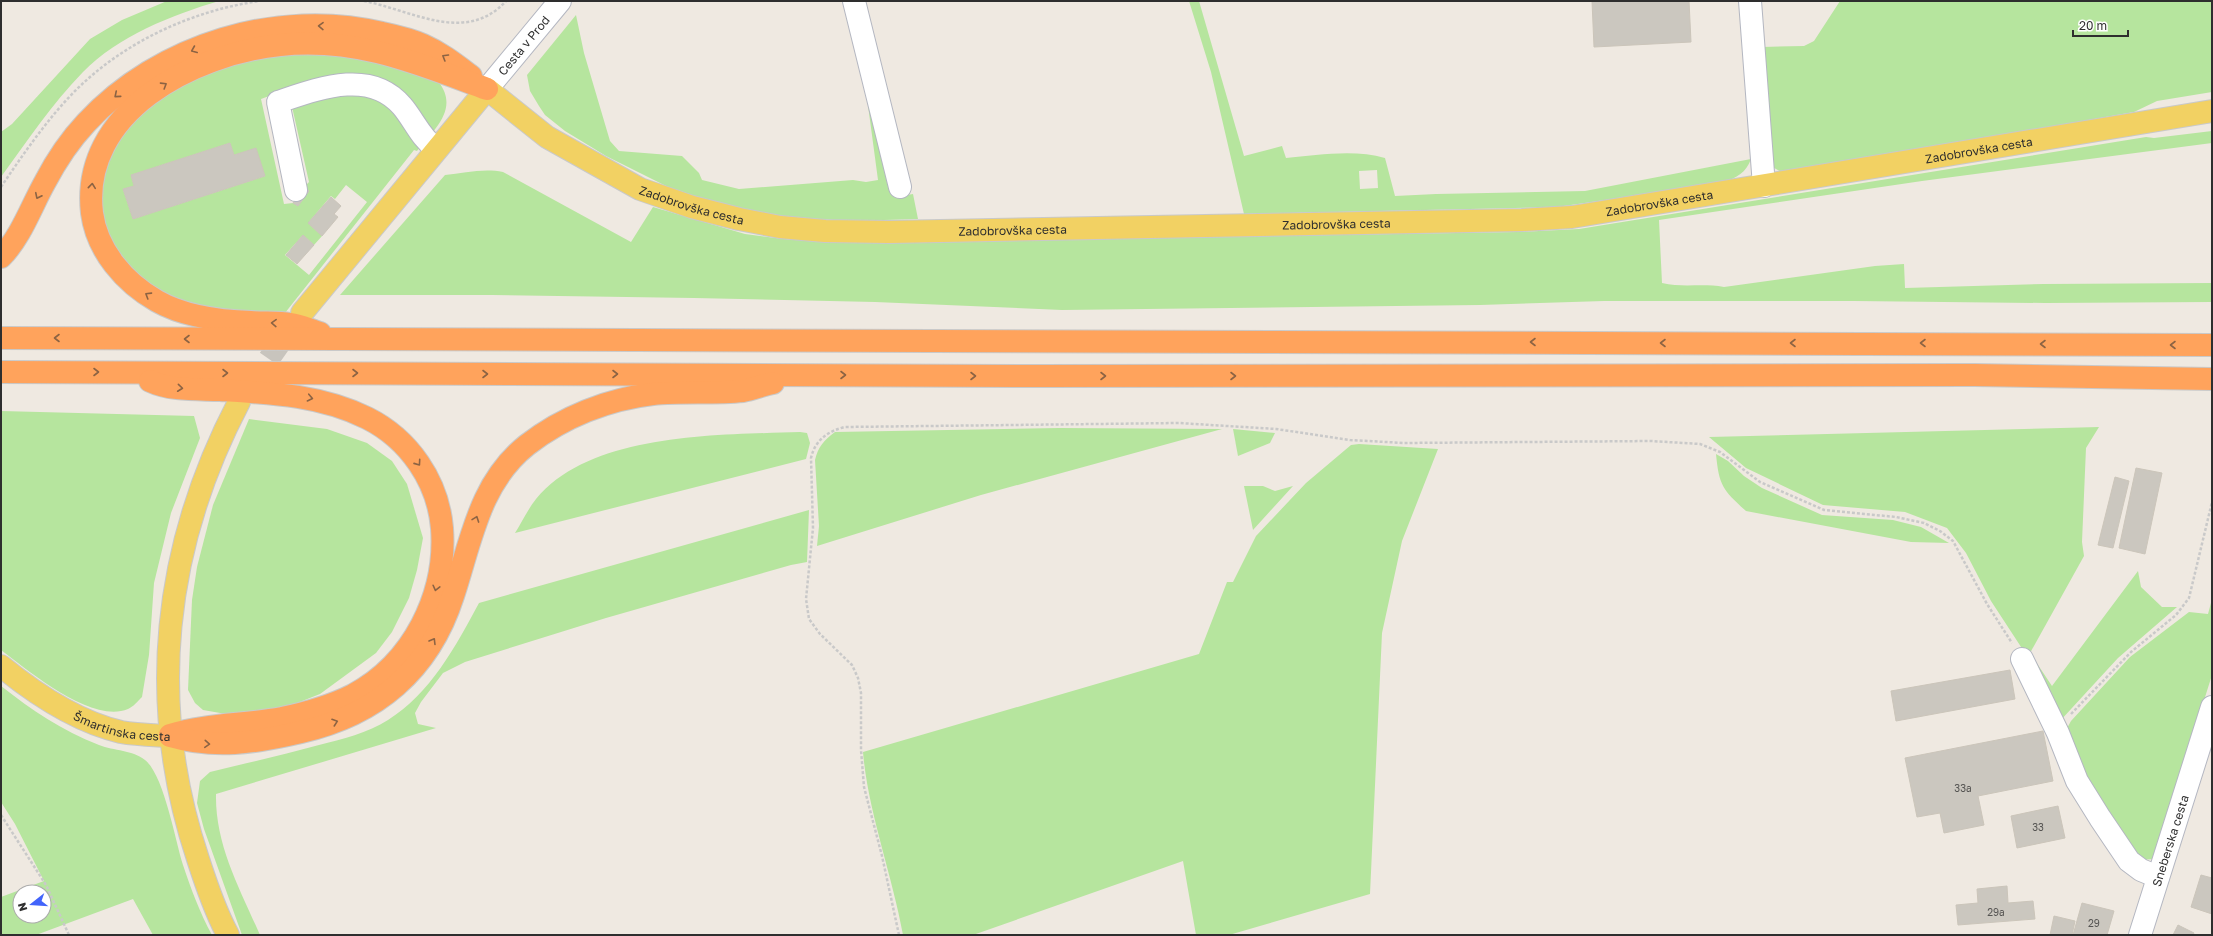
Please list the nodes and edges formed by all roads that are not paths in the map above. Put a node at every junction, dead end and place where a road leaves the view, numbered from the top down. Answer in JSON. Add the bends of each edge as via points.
{"nodes":[{"id":1,"x":560,"y":1,"type":"edge"},
{"id":2,"x":854,"y":1,"type":"edge"},
{"id":3,"x":1750,"y":1,"type":"edge"},
{"id":4,"x":487,"y":90,"type":"junction"},
{"id":5,"x":2212,"y":111,"type":"edge"},
{"id":6,"x":436,"y":149,"type":"junction"},
{"id":7,"x":1764,"y":186,"type":"junction"},
{"id":8,"x":900,"y":187,"type":"dead end"},
{"id":9,"x":296,"y":190,"type":"dead end"},
{"id":10,"x":1,"y":257,"type":"edge"},
{"id":11,"x":302,"y":313,"type":"tunnel mouth"},
{"id":12,"x":1,"y":338,"type":"edge"},
{"id":13,"x":338,"y":339,"type":"junction"},
{"id":14,"x":2212,"y":345,"type":"edge"},
{"id":15,"x":1,"y":372,"type":"edge"},
{"id":16,"x":130,"y":373,"type":"junction"},
{"id":17,"x":804,"y":375,"type":"junction"},
{"id":18,"x":2212,"y":379,"type":"edge"},
{"id":19,"x":239,"y":402,"type":"tunnel mouth"},
{"id":20,"x":2022,"y":659,"type":"road end"},
{"id":21,"x":1,"y":666,"type":"edge"},
{"id":22,"x":2212,"y":707,"type":"edge"},
{"id":23,"x":170,"y":736,"type":"junction"},
{"id":24,"x":2206,"y":746,"type":"edge"},
{"id":25,"x":2158,"y":876,"type":"junction"},
{"id":26,"x":228,"y":935,"type":"edge"},
{"id":27,"x":2140,"y":935,"type":"edge"}],
"edges":[{"from":1,"to":4,"type":"street","name":"Cesta v Prod"},
{"from":2,"to":8,"type":"street"},
{"from":3,"to":7,"type":"street"},
{"from":4,"to":6,"type":"main road"},
{"from":4,"to":7,"type":"main road","name":"Zadobrovška cesta","via":[[547,137],[640,189],[692,207],[739,219],[780,227],[825,231],[897,232],[1522,220],[1572,217]]},
{"from":4,"to":10,"type":"highway","one_way":true,"via":[[450,59],[428,47],[365,29],[287,26],[221,40],[157,68],[124,89],[86,123],[64,150],[21,228]]},
{"from":13,"to":4,"type":"highway","one_way":true,"via":[[291,324],[232,321],[195,315],[158,302],[132,284],[109,258],[94,223],[91,204],[93,176],[103,145],[112,130],[136,106],[177,77],[224,58],[274,46],[315,44],[366,48],[410,60]]},
{"from":5,"to":7,"type":"main road","name":"Zadobrovška cesta"},
{"from":6,"to":9,"type":"street","via":[[425,140],[401,105],[381,88],[349,84],[310,91],[278,102]]},
{"from":6,"to":11,"type":"main road"},
{"from":13,"to":12,"type":"highway","one_way":true},
{"from":14,"to":13,"type":"highway","one_way":true},
{"from":15,"to":16,"type":"highway","one_way":true},
{"from":16,"to":17,"type":"highway","one_way":true},
{"from":16,"to":23,"type":"highway","one_way":true,"via":[[160,386],[282,393],[306,397],[366,418],[398,439],[422,467],[437,504],[441,524],[441,566],[429,610],[410,644],[380,677],[354,694],[308,712],[259,722],[198,728]]},
{"from":17,"to":18,"type":"highway","one_way":true,"via":[[1974,375]]},
{"from":23,"to":17,"type":"highway","one_way":true,"via":[[211,744],[284,736],[311,730],[359,713],[391,691],[410,674],[424,656],[445,619],[470,535],[487,494],[499,475],[525,446],[556,426],[592,409],[635,397],[691,391],[743,390]]},
{"from":19,"to":23,"type":"main road","via":[[200,486],[178,570],[168,638]]},
{"from":20,"to":25,"type":"street","via":[[2078,781],[2119,847],[2141,870]]},
{"from":21,"to":23,"type":"main road","name":"Šmartinska cesta","via":[[44,698],[84,718],[121,732]]},
{"from":22,"to":24,"type":"street","name":"Sneberska cesta"},
{"from":23,"to":26,"type":"main road","name":"Šmartinska cesta","via":[[178,790],[192,842]]},
{"from":24,"to":25,"type":"street","name":"Sneberska cesta"},
{"from":25,"to":27,"type":"street","name":"Sneberska cesta"}]}
